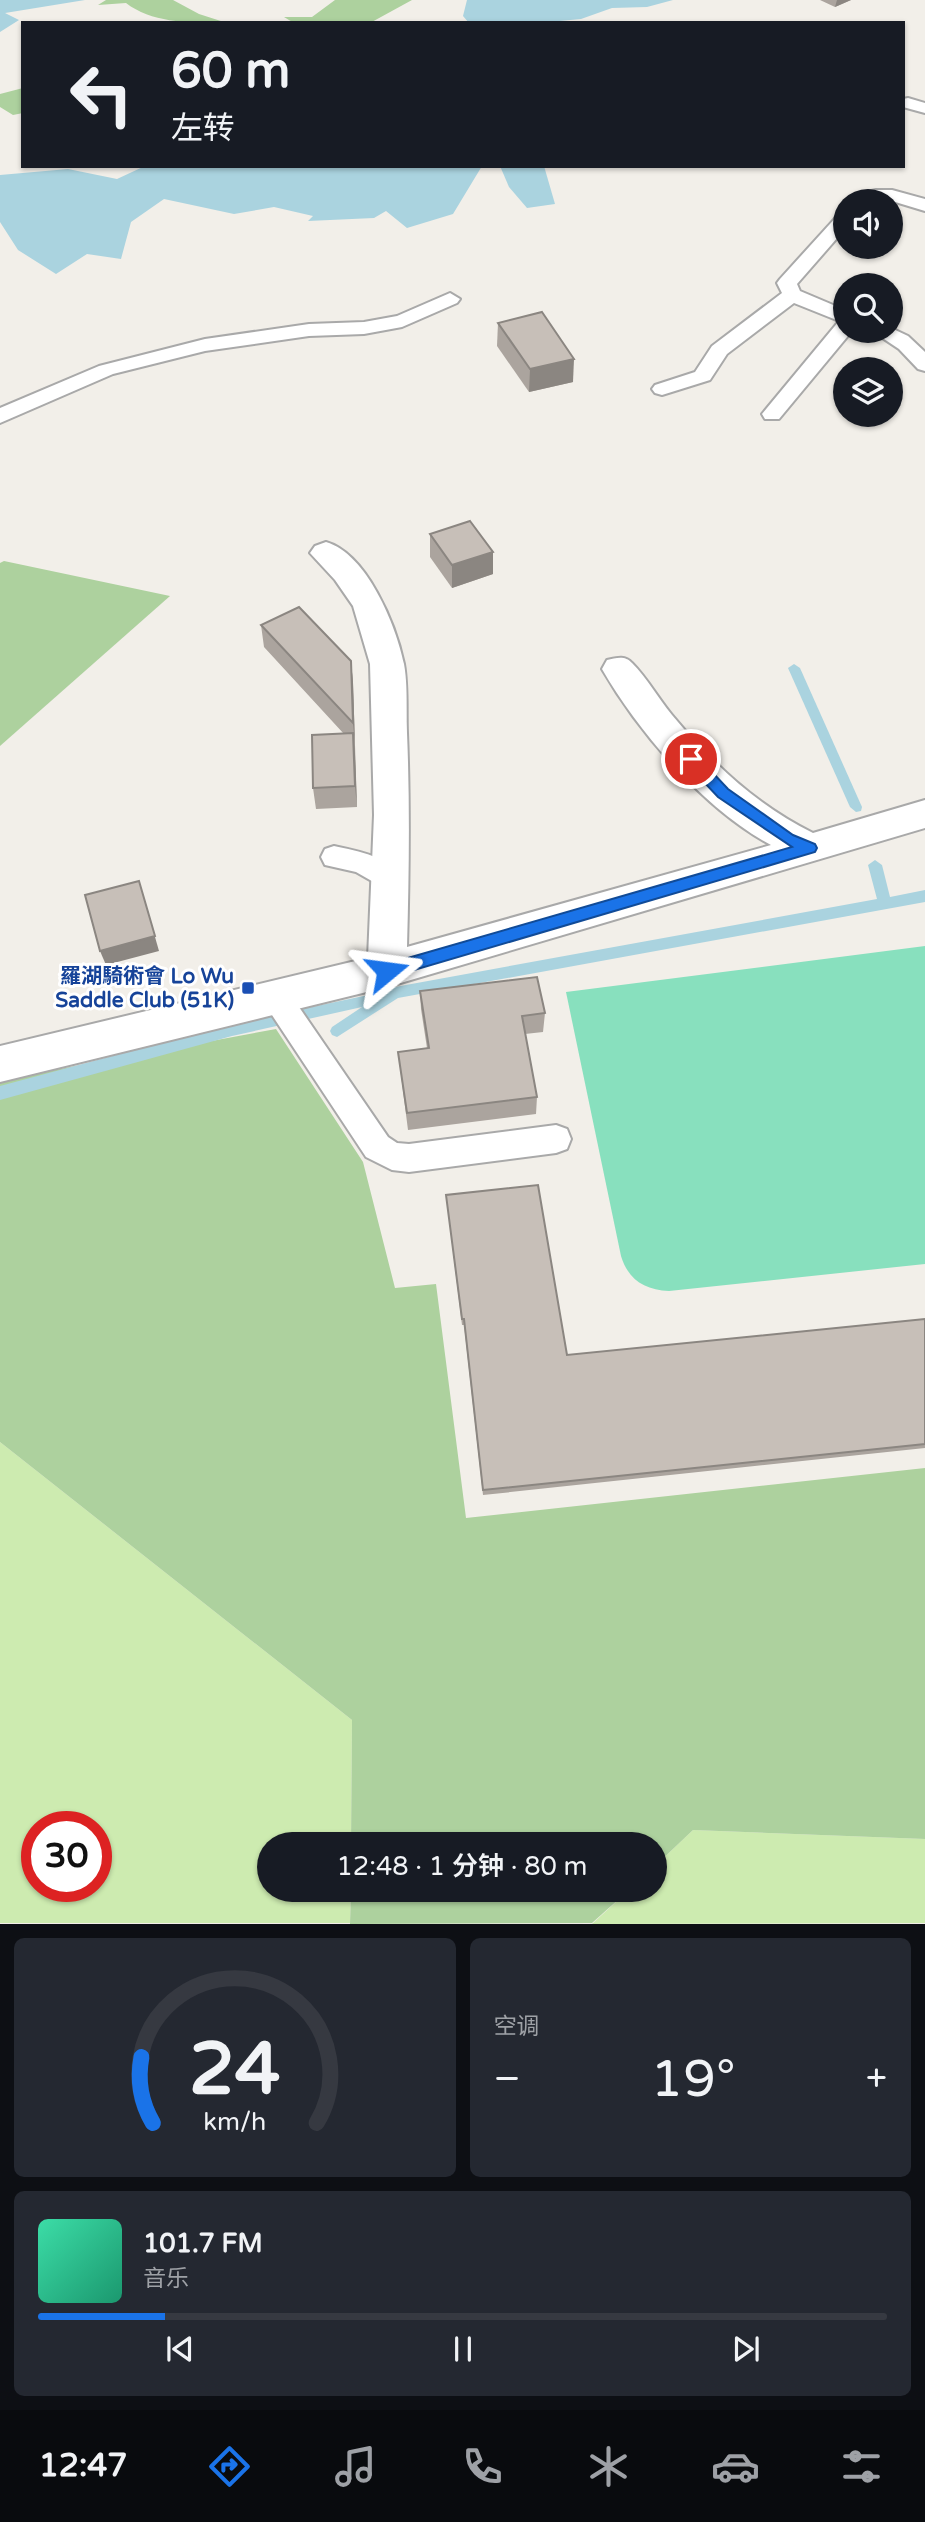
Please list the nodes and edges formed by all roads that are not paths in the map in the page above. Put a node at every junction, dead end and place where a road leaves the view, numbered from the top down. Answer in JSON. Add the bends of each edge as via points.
{"nodes":[{"id":1,"x":903,"y":200,"type":"edge"},
{"id":2,"x":925,"y":206,"type":"edge"},
{"id":3,"x":833,"y":231,"type":"edge"},
{"id":4,"x":792,"y":295,"type":"junction"},
{"id":5,"x":450,"y":299,"type":"dead end"},
{"id":6,"x":833,"y":312,"type":"edge"},
{"id":7,"x":833,"y":340,"type":"edge"},
{"id":8,"x":903,"y":342,"type":"edge"},
{"id":9,"x":925,"y":365,"type":"edge"},
{"id":10,"x":662,"y":388,"type":"dead end"},
{"id":11,"x":772,"y":414,"type":"dead end"},
{"id":12,"x":0,"y":416,"type":"edge"},
{"id":13,"x":326,"y":552,"type":"dead end"},
{"id":14,"x":619,"y":669,"type":"dead end"},
{"id":15,"x":925,"y":814,"type":"edge"},
{"id":16,"x":809,"y":848,"type":"junction"},
{"id":17,"x":334,"y":858,"type":"dead end"},
{"id":18,"x":391,"y":881,"type":"junction"},
{"id":19,"x":387,"y":971,"type":"junction"},
{"id":20,"x":278,"y":1000,"type":"junction"},
{"id":21,"x":0,"y":1064,"type":"edge"},
{"id":22,"x":556,"y":1139,"type":"dead end"}],
"edges":[{"from":1,"to":2,"type":"lane"},
{"from":3,"to":4,"type":"lane","via":[[787,283]]},
{"from":4,"to":6,"type":"lane"},
{"from":4,"to":10,"type":"lane","via":[[719,350],[703,376]]},
{"from":5,"to":12,"type":"lane","via":[[402,321],[205,345],[106,370]]},
{"from":7,"to":11,"type":"lane"},
{"from":8,"to":9,"type":"lane"},
{"from":13,"to":18,"type":"street","via":[[368,604],[387,664]]},
{"from":14,"to":16,"type":"street","via":[[659,726],[723,793],[788,839]]},
{"from":15,"to":16,"type":"street"},
{"from":16,"to":19,"type":"street"},
{"from":17,"to":18,"type":"lane","via":[[363,863]]},
{"from":18,"to":19,"type":"street"},
{"from":19,"to":20,"type":"street"},
{"from":20,"to":21,"type":"street"},
{"from":20,"to":22,"type":"lane","via":[[377,1146],[392,1156],[409,1158]]}]}
